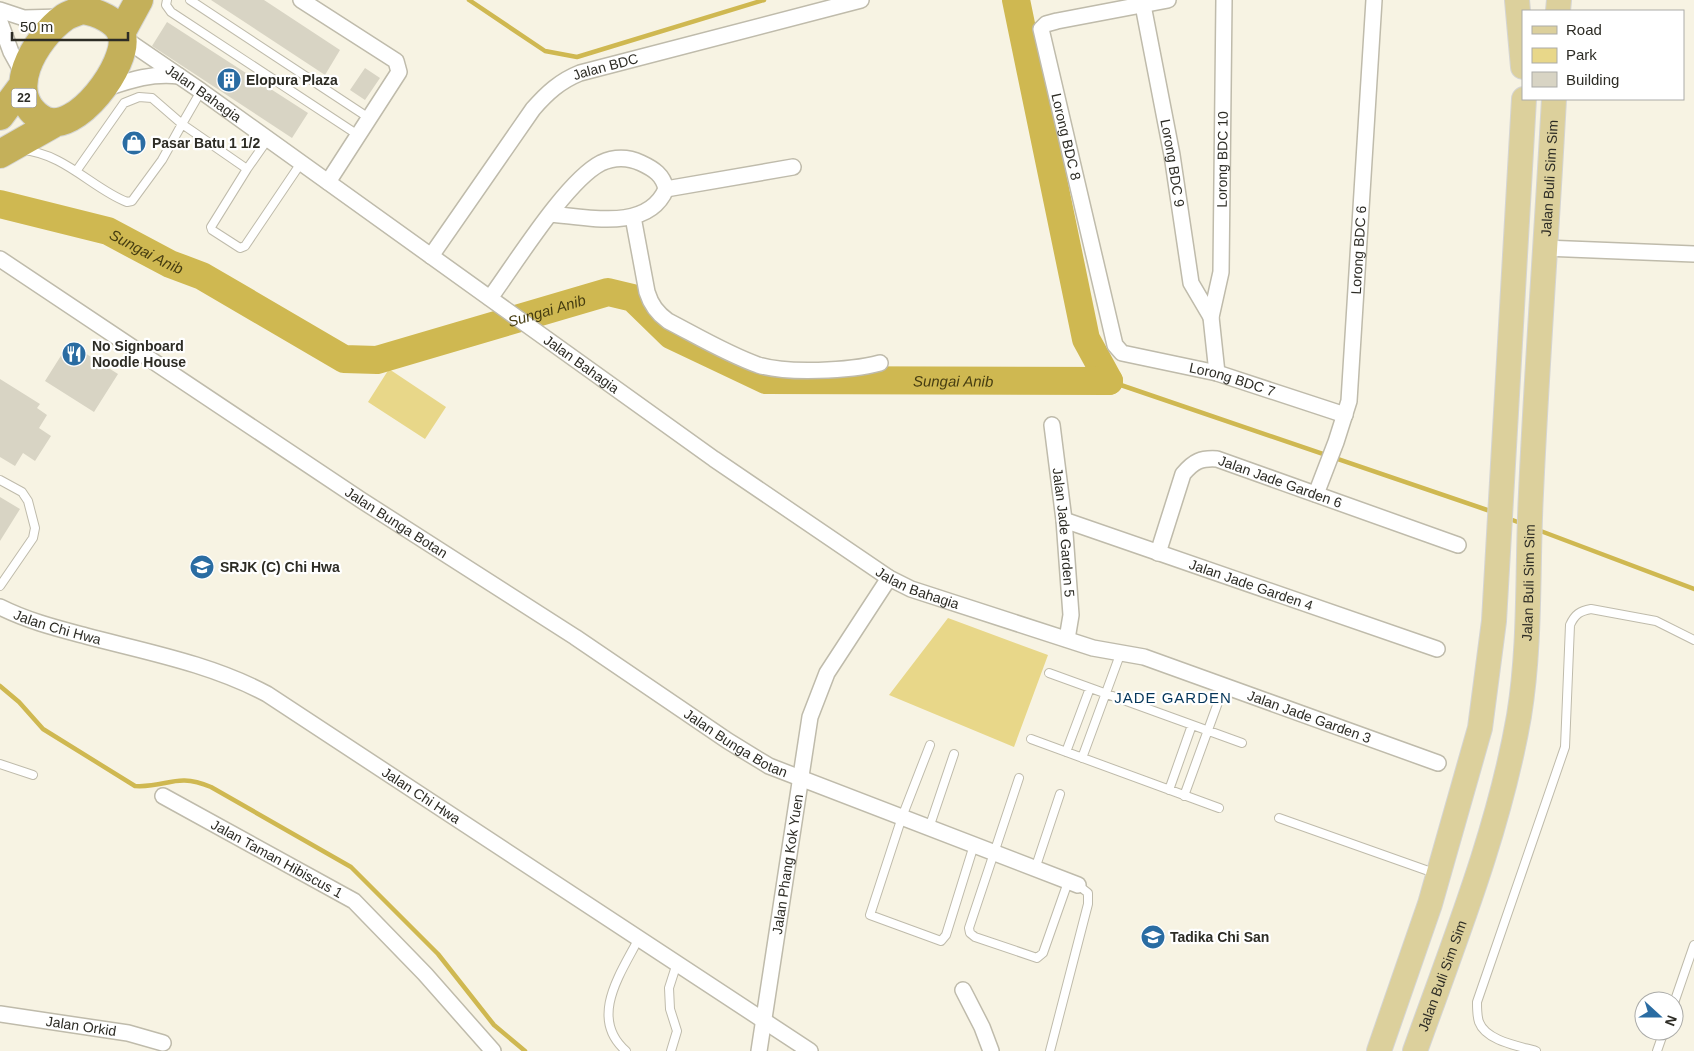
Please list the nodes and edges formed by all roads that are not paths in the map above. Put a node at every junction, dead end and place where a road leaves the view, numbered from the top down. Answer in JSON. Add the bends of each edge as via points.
{"nodes":[{"id":1,"x":139,"y":0,"type":"edge"},
{"id":2,"x":167,"y":0,"type":"edge"},
{"id":3,"x":190,"y":0,"type":"edge"},
{"id":4,"x":301,"y":0,"type":"edge"},
{"id":5,"x":861,"y":0,"type":"edge"},
{"id":6,"x":1168,"y":0,"type":"edge"},
{"id":7,"x":1224,"y":0,"type":"edge"},
{"id":8,"x":1364,"y":0,"type":"edge"},
{"id":9,"x":1374,"y":0,"type":"edge"},
{"id":10,"x":1518,"y":0,"type":"edge"},
{"id":11,"x":1142,"y":3,"type":"edge"},
{"id":12,"x":82,"y":9,"type":"edge"},
{"id":13,"x":0,"y":10,"type":"edge"},
{"id":14,"x":0,"y":22,"type":"edge"},
{"id":15,"x":122,"y":35,"type":"junction"},
{"id":16,"x":1522,"y":54,"type":"edge"},
{"id":17,"x":180,"y":76,"type":"junction"},
{"id":18,"x":21,"y":80,"type":"junction"},
{"id":19,"x":101,"y":91,"type":"junction"},
{"id":20,"x":201,"y":91,"type":"junction"},
{"id":21,"x":1524,"y":100,"type":"edge"},
{"id":22,"x":1554,"y":100,"type":"edge"},
{"id":23,"x":0,"y":116,"type":"edge"},
{"id":24,"x":369,"y":118,"type":"junction"},
{"id":25,"x":53,"y":124,"type":"junction"},
{"id":26,"x":182,"y":124,"type":"junction"},
{"id":27,"x":358,"y":134,"type":"junction"},
{"id":28,"x":268,"y":139,"type":"junction"},
{"id":29,"x":3,"y":152,"type":"edge"},
{"id":30,"x":301,"y":162,"type":"junction"},
{"id":31,"x":793,"y":167,"type":"dead end"},
{"id":32,"x":248,"y":169,"type":"junction"},
{"id":33,"x":77,"y":170,"type":"junction"},
{"id":34,"x":328,"y":182,"type":"junction"},
{"id":35,"x":666,"y":189,"type":"junction"},
{"id":36,"x":550,"y":214,"type":"junction"},
{"id":37,"x":633,"y":217,"type":"junction"},
{"id":38,"x":1544,"y":248,"type":"junction"},
{"id":39,"x":1694,"y":254,"type":"edge"},
{"id":40,"x":432,"y":256,"type":"junction"},
{"id":41,"x":0,"y":259,"type":"edge"},
{"id":42,"x":496,"y":303,"type":"junction"},
{"id":43,"x":1211,"y":317,"type":"junction"},
{"id":44,"x":1118,"y":350,"type":"joint"},
{"id":45,"x":880,"y":364,"type":"dead end"},
{"id":46,"x":1217,"y":373,"type":"junction"},
{"id":47,"x":1345,"y":415,"type":"junction"},
{"id":48,"x":1052,"y":425,"type":"dead end"},
{"id":49,"x":0,"y":480,"type":"edge"},
{"id":50,"x":1316,"y":494,"type":"junction"},
{"id":51,"x":1064,"y":520,"type":"junction"},
{"id":52,"x":1458,"y":545,"type":"dead end"},
{"id":53,"x":1158,"y":553,"type":"junction"},
{"id":54,"x":889,"y":578,"type":"junction"},
{"id":55,"x":0,"y":586,"type":"edge"},
{"id":56,"x":0,"y":607,"type":"edge"},
{"id":57,"x":1067,"y":640,"type":"junction"},
{"id":58,"x":1694,"y":640,"type":"edge"},
{"id":59,"x":1437,"y":649,"type":"dead end"},
{"id":60,"x":1121,"y":652,"type":"junction"},
{"id":61,"x":1049,"y":673,"type":"dead end"},
{"id":62,"x":1224,"y":686,"type":"junction"},
{"id":63,"x":1090,"y":688,"type":"junction"},
{"id":64,"x":1106,"y":693,"type":"junction"},
{"id":65,"x":1192,"y":725,"type":"junction"},
{"id":66,"x":1208,"y":730,"type":"junction"},
{"id":67,"x":1031,"y":739,"type":"dead end"},
{"id":68,"x":1242,"y":743,"type":"dead end"},
{"id":69,"x":930,"y":745,"type":"dead end"},
{"id":70,"x":1066,"y":752,"type":"junction"},
{"id":71,"x":954,"y":754,"type":"dead end"},
{"id":72,"x":1082,"y":758,"type":"junction"},
{"id":73,"x":1438,"y":763,"type":"dead end"},
{"id":74,"x":0,"y":764,"type":"edge"},
{"id":75,"x":33,"y":775,"type":"dead end"},
{"id":76,"x":799,"y":777,"type":"junction"},
{"id":77,"x":1019,"y":778,"type":"dead end"},
{"id":78,"x":1169,"y":790,"type":"junction"},
{"id":79,"x":1060,"y":794,"type":"dead end"},
{"id":80,"x":163,"y":796,"type":"dead end"},
{"id":81,"x":1184,"y":796,"type":"junction"},
{"id":82,"x":1219,"y":808,"type":"dead end"},
{"id":83,"x":902,"y":817,"type":"junction"},
{"id":84,"x":1279,"y":818,"type":"dead end"},
{"id":85,"x":929,"y":828,"type":"junction"},
{"id":86,"x":974,"y":845,"type":"junction"},
{"id":87,"x":995,"y":853,"type":"junction"},
{"id":88,"x":1035,"y":868,"type":"junction"},
{"id":89,"x":1438,"y":875,"type":"junction"},
{"id":90,"x":1073,"y":884,"type":"junction"},
{"id":91,"x":639,"y":938,"type":"junction"},
{"id":92,"x":1694,"y":945,"type":"edge"},
{"id":93,"x":676,"y":963,"type":"junction"},
{"id":94,"x":1444,"y":968,"type":"junction"},
{"id":95,"x":963,"y":990,"type":"dead end"},
{"id":96,"x":1678,"y":991,"type":"edge"},
{"id":97,"x":0,"y":1014,"type":"edge"},
{"id":98,"x":763,"y":1021,"type":"junction"},
{"id":99,"x":164,"y":1043,"type":"dead end"},
{"id":100,"x":493,"y":1051,"type":"edge"},
{"id":101,"x":626,"y":1051,"type":"edge"},
{"id":102,"x":671,"y":1051,"type":"edge"},
{"id":103,"x":759,"y":1051,"type":"edge"},
{"id":104,"x":810,"y":1051,"type":"edge"},
{"id":105,"x":991,"y":1051,"type":"edge"},
{"id":106,"x":1050,"y":1051,"type":"edge"},
{"id":107,"x":1379,"y":1051,"type":"edge"},
{"id":108,"x":1383,"y":1051,"type":"edge"},
{"id":109,"x":1415,"y":1051,"type":"edge"},
{"id":110,"x":1534,"y":1051,"type":"edge"}],
"edges":[{"from":1,"to":15,"type":"highway"},
{"from":2,"to":27,"type":"lane","via":[[166,5],[171,12]]},
{"from":3,"to":24,"type":"lane"},
{"from":4,"to":24,"type":"street","via":[[399,65],[399,72]]},
{"from":5,"to":40,"type":"street","name":"Jalan BDC","via":[[564,80],[533,110]]},
{"from":6,"to":11,"type":"street"},
{"from":7,"to":43,"type":"street","name":"Lorong BDC 10","via":[[1221,272]]},
{"from":8,"to":9,"type":"street"},
{"from":9,"to":47,"type":"street","name":"Lorong BDC 6","via":[[1353,362]]},
{"from":10,"to":16,"type":"main road"},
{"from":11,"to":43,"type":"street","name":"Lorong BDC 9","via":[[1172,155],[1192,283]]},
{"from":11,"to":44,"type":"street","name":"Lorong BDC 8","via":[[1056,21],[1041,29]]},
{"from":12,"to":13,"type":"street","via":[[24,18]]},
{"from":12,"to":15,"type":"highway","via":[[101,15]]},
{"from":12,"to":18,"type":"highway","number":"22","via":[[41,42]]},
{"from":14,"to":18,"type":"street"},
{"from":15,"to":17,"type":"street","name":"Jalan Bahagia"},
{"from":15,"to":19,"type":"highway","via":[[122,48]]},
{"from":17,"to":19,"type":"street","via":[[148,76]]},
{"from":17,"to":20,"type":"street","name":"Jalan Bahagia"},
{"from":18,"to":23,"type":"highway","number":"22"},
{"from":18,"to":25,"type":"highway","number":"22","via":[[34,112]]},
{"from":19,"to":25,"type":"highway","via":[[84,109],[68,120]]},
{"from":20,"to":26,"type":"lane"},
{"from":20,"to":28,"type":"street","name":"Jalan Bahagia"},
{"from":21,"to":89,"type":"main road","name":"Jalan Buli Sim Sim","via":[[1494,622],[1480,728]]},
{"from":22,"to":38,"type":"main road","name":"Jalan Buli Sim Sim"},
{"from":24,"to":27,"type":"street"},
{"from":25,"to":29,"type":"highway"},
{"from":26,"to":32,"type":"lane"},
{"from":26,"to":33,"type":"lane","via":[[152,98],[130,100],[124,103]]},
{"from":26,"to":33,"type":"lane","via":[[162,160],[132,201],[123,200]]},
{"from":27,"to":34,"type":"street"},
{"from":28,"to":30,"type":"street","name":"Jalan Bahagia"},
{"from":28,"to":32,"type":"lane"},
{"from":29,"to":33,"type":"lane","via":[[36,152]]},
{"from":30,"to":32,"type":"lane","via":[[245,246],[240,248],[211,227]]},
{"from":30,"to":34,"type":"street","name":"Jalan Bahagia"},
{"from":31,"to":35,"type":"street"},
{"from":34,"to":40,"type":"street","name":"Jalan Bahagia"},
{"from":35,"to":36,"type":"street","via":[[658,172],[649,166],[624,158],[613,159],[589,170]]},
{"from":35,"to":37,"type":"street","via":[[657,205]]},
{"from":36,"to":37,"type":"street","via":[[616,219]]},
{"from":36,"to":42,"type":"street"},
{"from":37,"to":45,"type":"street","via":[[647,292],[659,314],[668,321],[746,360],[770,368],[837,369]]},
{"from":38,"to":39,"type":"street"},
{"from":38,"to":94,"type":"main road","name":"Jalan Buli Sim Sim","via":[[1528,544],[1528,652],[1519,717],[1496,812]]},
{"from":40,"to":42,"type":"street","name":"Jalan Bahagia"},
{"from":41,"to":76,"type":"street","name":"Jalan Bunga Botan","via":[[728,741],[769,766]]},
{"from":42,"to":54,"type":"street","name":"Jalan Bahagia","via":[[714,459]]},
{"from":43,"to":46,"type":"street"},
{"from":44,"to":46,"type":"street","name":"Lorong BDC 7"},
{"from":46,"to":47,"type":"street","name":"Lorong BDC 7"},
{"from":47,"to":50,"type":"street","name":"Lorong BDC 6"},
{"from":48,"to":51,"type":"street","name":"Jalan Jade Garden 5"},
{"from":49,"to":55,"type":"lane","via":[[22,492],[28,501],[35,528],[33,538]]},
{"from":50,"to":52,"type":"street","name":"Jalan Jade Garden 6"},
{"from":50,"to":53,"type":"street","name":"Jalan Jade Garden 6","via":[[1217,459],[1203,458],[1184,474]]},
{"from":51,"to":53,"type":"street","name":"Jalan Jade Garden 4"},
{"from":51,"to":57,"type":"street","name":"Jalan Jade Garden 5","via":[[1071,615]]},
{"from":53,"to":59,"type":"street","name":"Jalan Jade Garden 4"},
{"from":54,"to":57,"type":"street","name":"Jalan Bahagia","via":[[911,589]]},
{"from":54,"to":76,"type":"street","name":"Jalan Phang Kok Yuen","via":[[821,686],[810,717]]},
{"from":56,"to":91,"type":"street","name":"Jalan Chi Hwa","via":[[34,623],[206,668],[246,683]]},
{"from":57,"to":60,"type":"street","name":"Jalan Jade Garden 3"},
{"from":58,"to":110,"type":"lane","via":[[1656,621],[1591,609],[1574,616],[1570,625],[1565,747],[1477,1002],[1480,1024],[1486,1031],[1497,1039]]},
{"from":60,"to":62,"type":"street","name":"Jalan Jade Garden 3"},
{"from":60,"to":64,"type":"lane"},
{"from":61,"to":63,"type":"lane"},
{"from":62,"to":66,"type":"lane"},
{"from":62,"to":73,"type":"street","name":"Jalan Jade Garden 3"},
{"from":63,"to":64,"type":"lane"},
{"from":63,"to":70,"type":"lane"},
{"from":64,"to":65,"type":"lane"},
{"from":64,"to":72,"type":"lane"},
{"from":65,"to":66,"type":"lane"},
{"from":65,"to":78,"type":"lane"},
{"from":66,"to":68,"type":"lane"},
{"from":66,"to":81,"type":"lane"},
{"from":67,"to":70,"type":"lane"},
{"from":69,"to":83,"type":"lane"},
{"from":70,"to":72,"type":"lane"},
{"from":71,"to":85,"type":"lane"},
{"from":72,"to":78,"type":"lane"},
{"from":74,"to":75,"type":"lane"},
{"from":76,"to":83,"type":"street","name":"Jalan Bunga Botan"},
{"from":76,"to":98,"type":"street","name":"Jalan Phang Kok Yuen"},
{"from":77,"to":87,"type":"lane"},
{"from":78,"to":81,"type":"lane"},
{"from":79,"to":88,"type":"lane"},
{"from":80,"to":100,"type":"street","name":"Jalan Taman Hibiscus 1","via":[[345,895],[425,974]]},
{"from":81,"to":82,"type":"lane"},
{"from":83,"to":85,"type":"street","name":"Jalan Bunga Botan"},
{"from":83,"to":86,"type":"lane","via":[[870,910],[870,915],[875,918],[941,941],[946,935]]},
{"from":84,"to":89,"type":"lane"},
{"from":85,"to":86,"type":"street","name":"Jalan Bunga Botan"},
{"from":86,"to":87,"type":"street","name":"Jalan Bunga Botan"},
{"from":87,"to":88,"type":"street","name":"Jalan Bunga Botan"},
{"from":87,"to":90,"type":"lane","via":[[969,928],[974,937],[1037,958],[1043,954]]},
{"from":88,"to":90,"type":"street","name":"Jalan Bunga Botan"},
{"from":89,"to":107,"type":"main road","name":"Jalan Buli Sim Sim","via":[[1412,961]]},
{"from":90,"to":106,"type":"lane","via":[[1088,893],[1088,904]]},
{"from":91,"to":93,"type":"street","name":"Jalan Chi Hwa"},
{"from":91,"to":101,"type":"lane","via":[[619,975],[607,1019],[616,1043]]},
{"from":92,"to":96,"type":"lane"},
{"from":93,"to":98,"type":"street","name":"Jalan Chi Hwa"},
{"from":93,"to":102,"type":"lane","via":[[669,988],[676,1031]]},
{"from":94,"to":108,"type":"main road","via":[[1424,970],[1410,1006]]},
{"from":94,"to":109,"type":"main road","name":"Jalan Buli Sim Sim"},
{"from":95,"to":105,"type":"street"},
{"from":97,"to":99,"type":"street","name":"Jalan Orkid","via":[[128,1033]]},
{"from":98,"to":103,"type":"street","name":"Jalan Phang Kok Yuen"},
{"from":98,"to":104,"type":"street","name":"Jalan Chi Hwa"}]}
